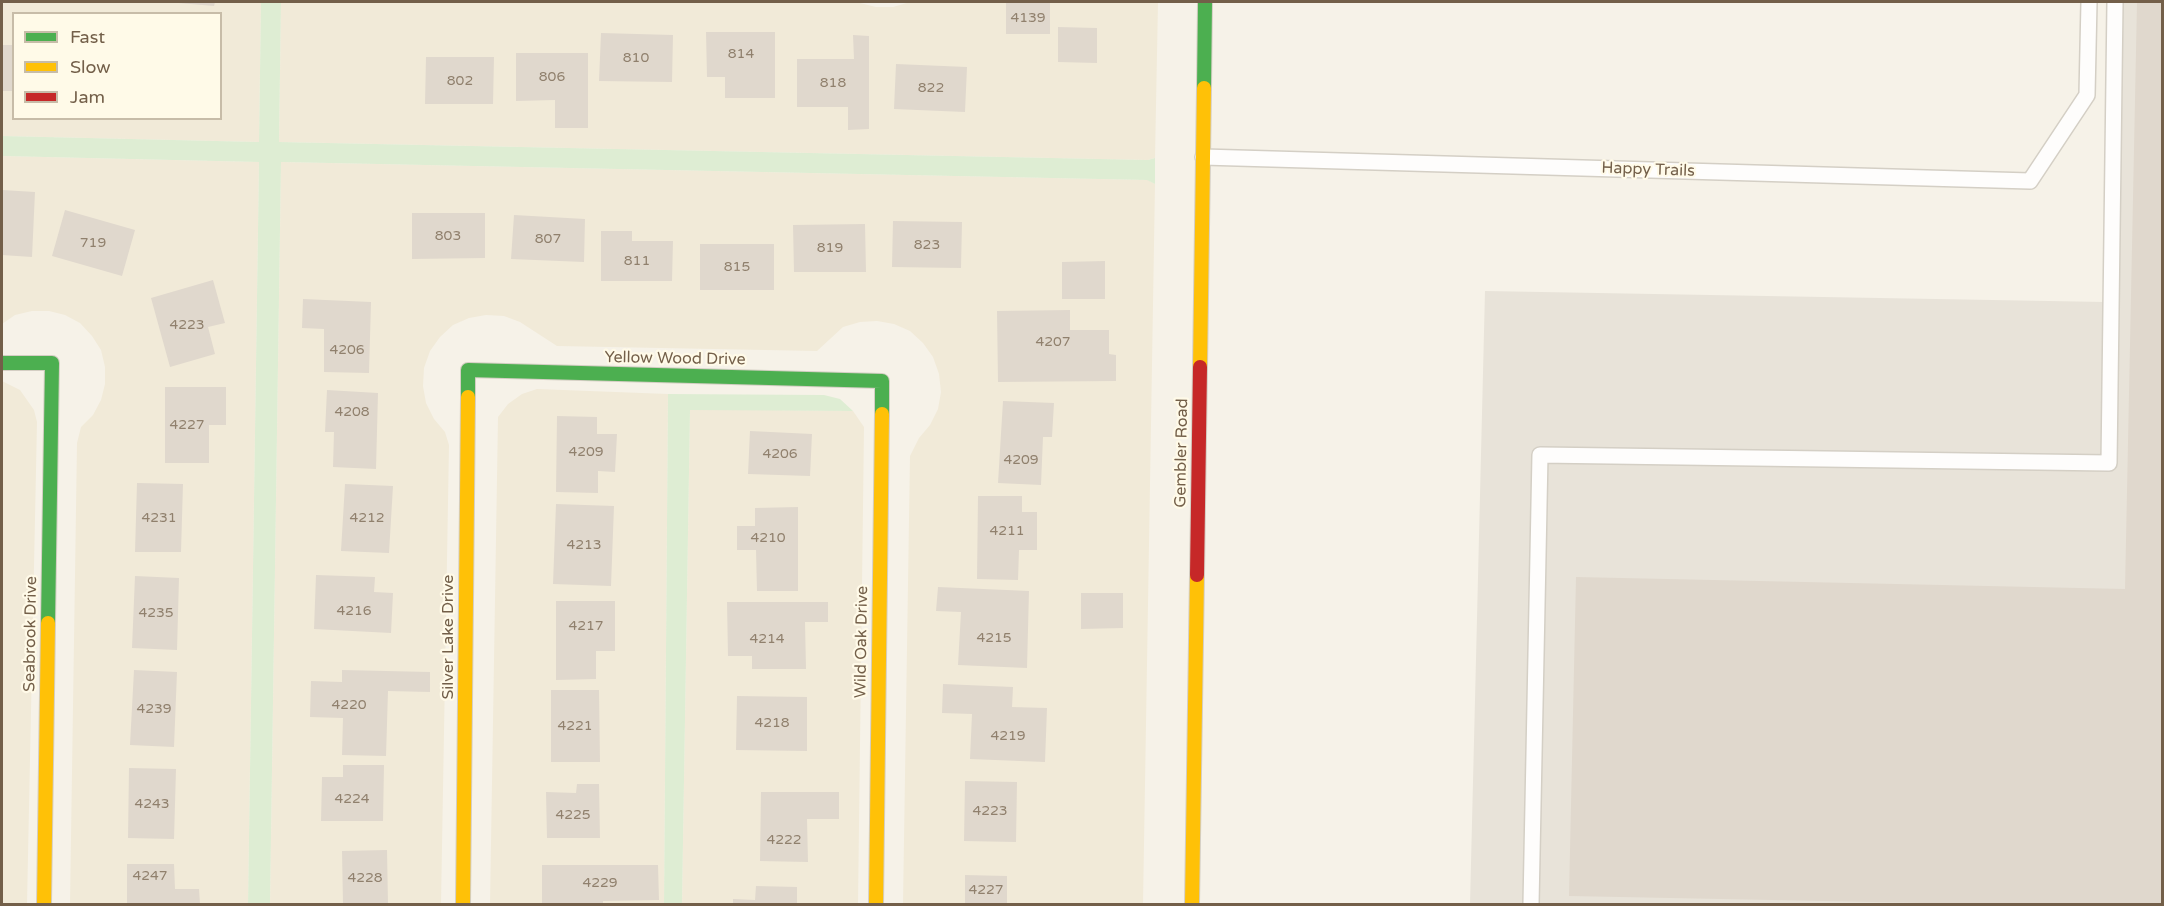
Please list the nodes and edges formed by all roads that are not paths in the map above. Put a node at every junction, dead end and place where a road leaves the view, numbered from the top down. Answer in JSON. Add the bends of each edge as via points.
{"nodes":[{"id":1,"x":1206,"y":2,"type":"edge"},
{"id":2,"x":2089,"y":2,"type":"edge"},
{"id":3,"x":2115,"y":2,"type":"edge"},
{"id":4,"x":1203,"y":157,"type":"junction"},
{"id":5,"x":2,"y":363,"type":"edge"},
{"id":6,"x":468,"y":370,"type":"joint"},
{"id":7,"x":882,"y":381,"type":"joint"},
{"id":8,"x":44,"y":904,"type":"edge"},
{"id":9,"x":463,"y":904,"type":"edge"},
{"id":10,"x":876,"y":904,"type":"edge"},
{"id":11,"x":1192,"y":904,"type":"edge"},
{"id":12,"x":1531,"y":904,"type":"edge"}],
"edges":[{"from":1,"to":4,"type":"street","name":"Gembler Road"},
{"from":2,"to":4,"type":"lane","name":"Happy Trails","via":[[2087,95],[2030,181]]},
{"from":3,"to":12,"type":"lane","via":[[2109,463],[1540,455]]},
{"from":4,"to":11,"type":"street","name":"Gembler Road"},
{"from":5,"to":8,"type":"street","name":"Seabrook Drive","via":[[52,363]]},
{"from":6,"to":7,"type":"street","name":"Yellow Wood Drive"},
{"from":6,"to":9,"type":"street","name":"Silver Lake Drive"},
{"from":7,"to":10,"type":"street","name":"Wild Oak Drive"}]}
